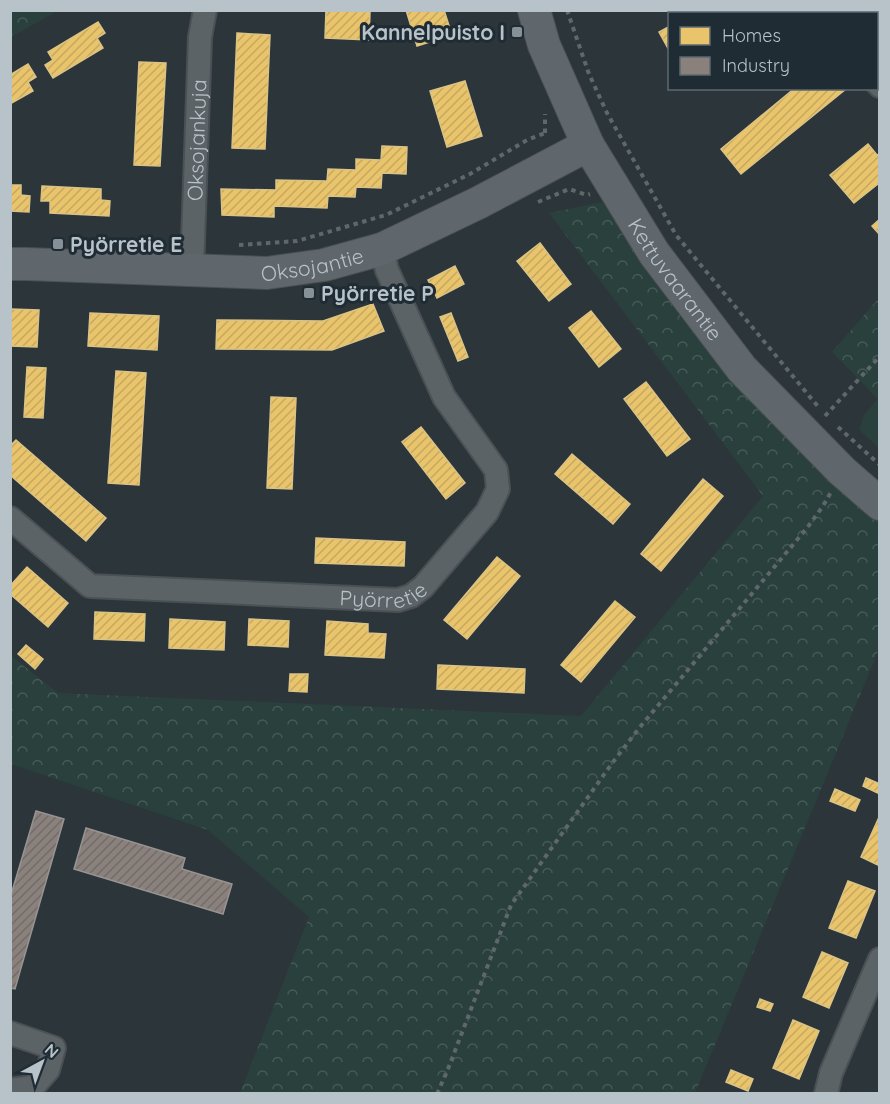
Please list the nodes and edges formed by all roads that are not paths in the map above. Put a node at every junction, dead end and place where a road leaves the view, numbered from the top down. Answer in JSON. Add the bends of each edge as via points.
{"nodes":[{"id":1,"x":205,"y":10,"type":"edge"},
{"id":2,"x":534,"y":10,"type":"edge"},
{"id":3,"x":588,"y":145,"type":"junction"},
{"id":4,"x":382,"y":249,"type":"junction"},
{"id":5,"x":192,"y":259,"type":"junction"},
{"id":6,"x":10,"y":264,"type":"edge"},
{"id":7,"x":879,"y":504,"type":"edge"},
{"id":8,"x":10,"y":518,"type":"edge"},
{"id":9,"x":879,"y":960,"type":"edge"},
{"id":10,"x":10,"y":1033,"type":"edge"},
{"id":11,"x":10,"y":1090,"type":"edge"},
{"id":12,"x":826,"y":1094,"type":"edge"}],
"edges":[{"from":1,"to":5,"type":"street","name":"Oksojankuja","via":[[200,37]]},
{"from":2,"to":3,"type":"street","name":"Kettuvaarantie","via":[[544,45]]},
{"from":3,"to":4,"type":"street","name":"Oksojantie"},
{"from":3,"to":7,"type":"street","name":"Kettuvaarantie","via":[[654,253],[742,369]]},
{"from":4,"to":5,"type":"street","name":"Oksojantie","via":[[324,265],[267,273]]},
{"from":4,"to":8,"type":"street","name":"Pyörretie","via":[[387,270],[444,397],[496,470],[498,489],[487,512],[411,596],[398,600],[90,586]]},
{"from":5,"to":6,"type":"street","name":"Oksojantie"},
{"from":9,"to":12,"type":"street","via":[[831,1073]]},
{"from":10,"to":11,"type":"street","via":[[54,1047],[48,1070],[33,1087]]}]}
